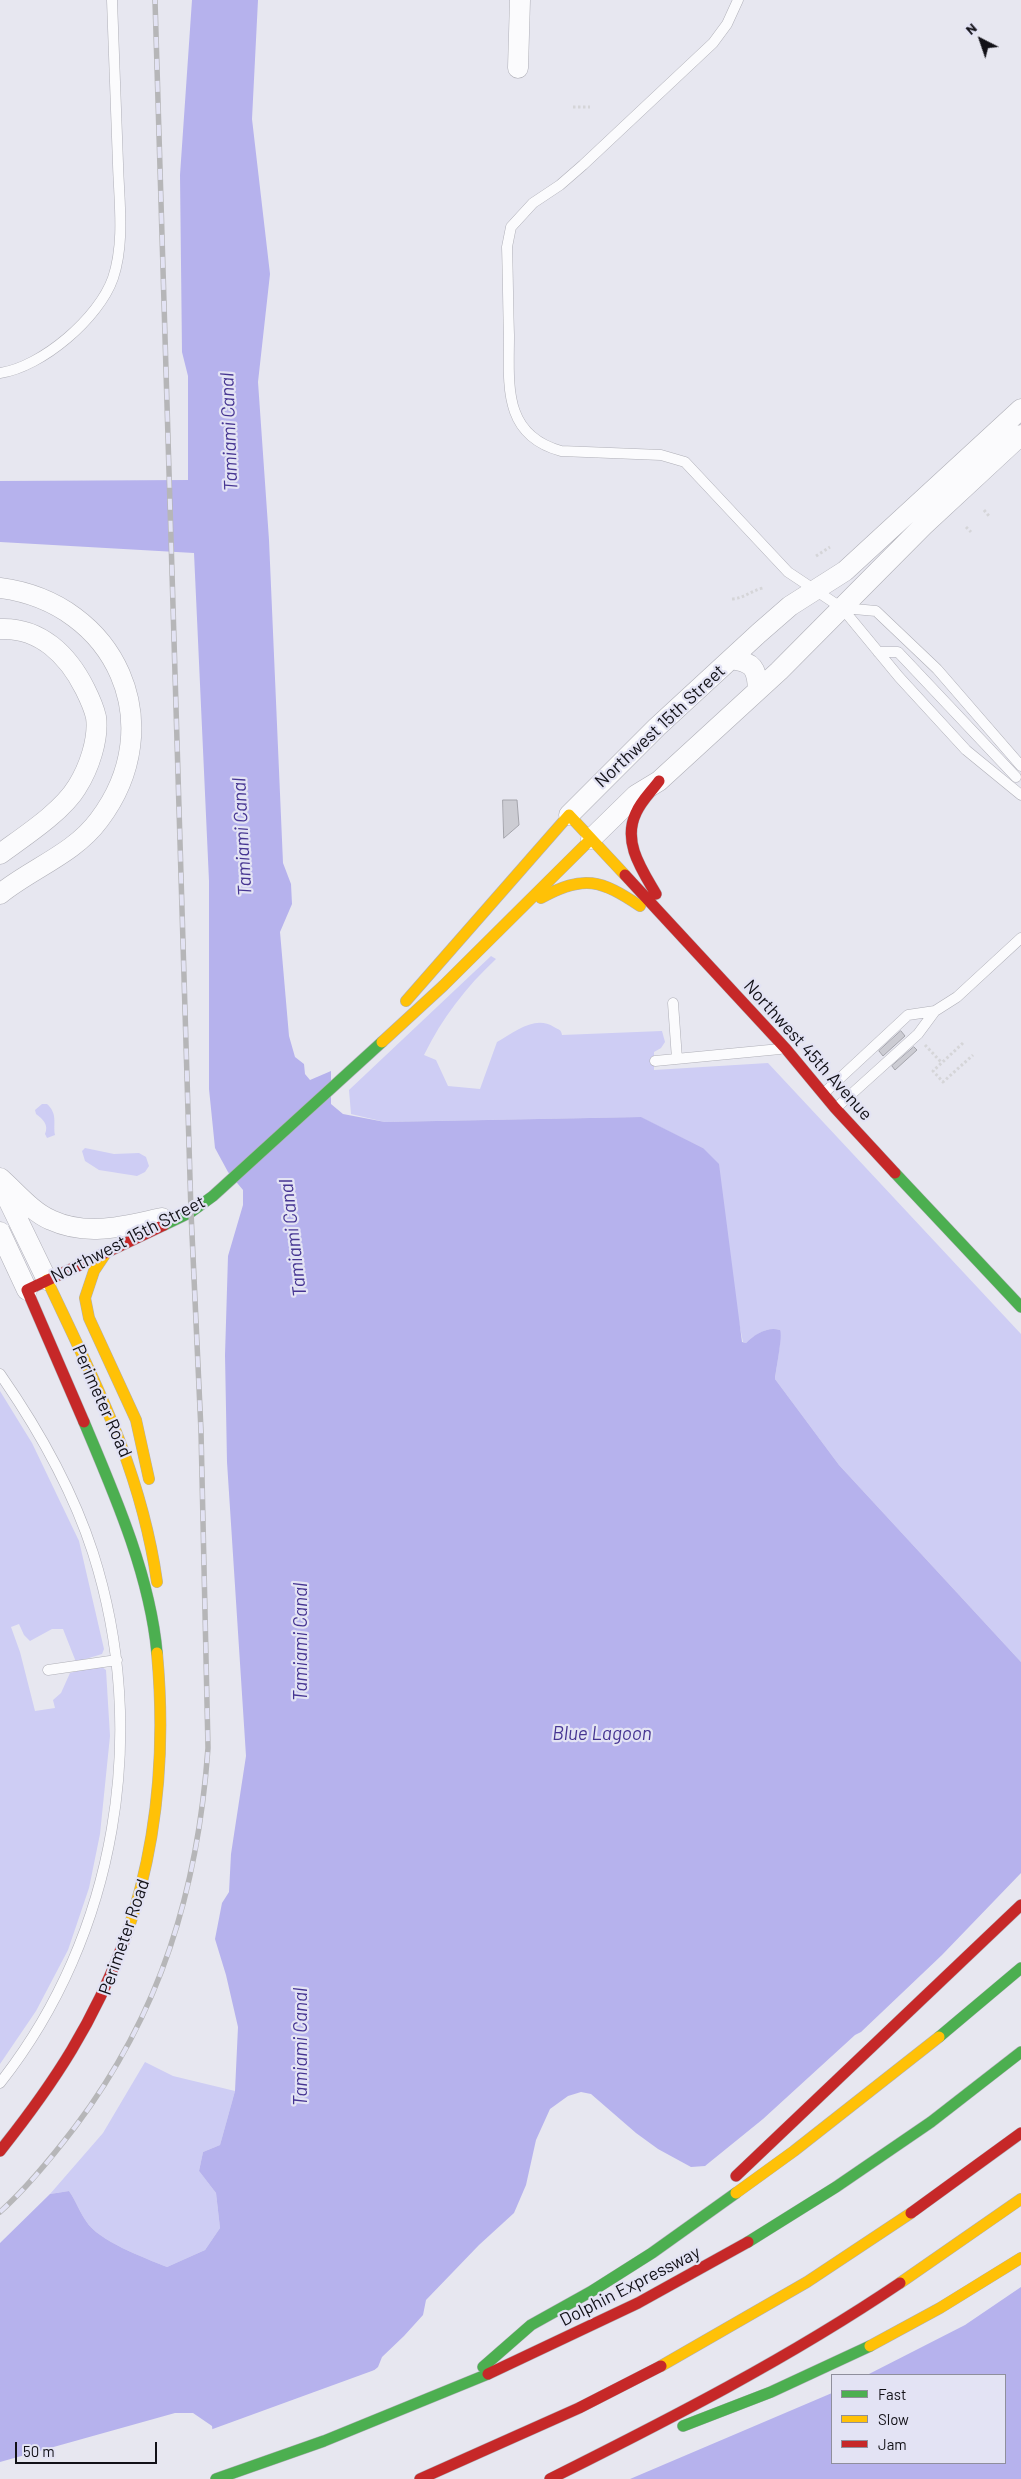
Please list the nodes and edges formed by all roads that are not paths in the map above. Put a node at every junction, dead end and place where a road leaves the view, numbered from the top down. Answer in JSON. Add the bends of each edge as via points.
{"nodes":[{"id":1,"x":112,"y":0,"type":"edge"},
{"id":2,"x":520,"y":0,"type":"edge"},
{"id":3,"x":738,"y":0,"type":"edge"},
{"id":4,"x":518,"y":68,"type":"dead end"},
{"id":5,"x":0,"y":373,"type":"edge"},
{"id":6,"x":1021,"y":409,"type":"edge"},
{"id":7,"x":1021,"y":435,"type":"edge"},
{"id":8,"x":0,"y":588,"type":"edge"},
{"id":9,"x":815,"y":590,"type":"junction"},
{"id":10,"x":842,"y":608,"type":"junction"},
{"id":11,"x":0,"y":629,"type":"edge"},
{"id":12,"x":878,"y":652,"type":"junction"},
{"id":13,"x":731,"y":659,"type":"junction"},
{"id":14,"x":758,"y":690,"type":"junction"},
{"id":15,"x":1021,"y":766,"type":"edge"},
{"id":16,"x":1016,"y":777,"type":"dead end"},
{"id":17,"x":659,"y":781,"type":"junction"},
{"id":18,"x":1021,"y":796,"type":"edge"},
{"id":19,"x":569,"y":815,"type":"junction"},
{"id":20,"x":591,"y":839,"type":"junction"},
{"id":21,"x":0,"y":854,"type":"edge"},
{"id":22,"x":0,"y":894,"type":"edge"},
{"id":23,"x":514,"y":914,"type":"junction"},
{"id":24,"x":676,"y":930,"type":"junction"},
{"id":25,"x":1021,"y":938,"type":"edge"},
{"id":26,"x":673,"y":1003,"type":"dead end"},
{"id":27,"x":935,"y":1011,"type":"junction"},
{"id":28,"x":786,"y":1048,"type":"junction"},
{"id":29,"x":677,"y":1059,"type":"junction"},
{"id":30,"x":655,"y":1061,"type":"dead end"},
{"id":31,"x":337,"y":1082,"type":"junction"},
{"id":32,"x":823,"y":1094,"type":"junction"},
{"id":33,"x":835,"y":1108,"type":"junction"},
{"id":34,"x":0,"y":1178,"type":"edge"},
{"id":35,"x":0,"y":1183,"type":"edge"},
{"id":36,"x":191,"y":1212,"type":"junction"},
{"id":37,"x":0,"y":1232,"type":"edge"},
{"id":38,"x":106,"y":1253,"type":"junction"},
{"id":39,"x":47,"y":1280,"type":"junction"},
{"id":40,"x":27,"y":1290,"type":"junction"},
{"id":41,"x":1021,"y":1307,"type":"edge"},
{"id":42,"x":0,"y":1374,"type":"edge"},
{"id":43,"x":151,"y":1488,"type":"dead end"},
{"id":44,"x":153,"y":1506,"type":"dead end"},
{"id":45,"x":156,"y":1569,"type":"junction"},
{"id":46,"x":155,"y":1633,"type":"junction"},
{"id":47,"x":117,"y":1660,"type":"junction"},
{"id":48,"x":48,"y":1670,"type":"dead end"},
{"id":49,"x":1021,"y":1905,"type":"edge"},
{"id":50,"x":1021,"y":1968,"type":"edge"},
{"id":51,"x":1021,"y":2052,"type":"edge"},
{"id":52,"x":0,"y":2083,"type":"edge"},
{"id":53,"x":1021,"y":2133,"type":"edge"},
{"id":54,"x":0,"y":2151,"type":"edge"},
{"id":55,"x":1021,"y":2199,"type":"edge"},
{"id":56,"x":681,"y":2233,"type":"junction"},
{"id":57,"x":1021,"y":2258,"type":"edge"},
{"id":58,"x":460,"y":2387,"type":"junction"},
{"id":59,"x":591,"y":2459,"type":"junction"},
{"id":60,"x":216,"y":2479,"type":"edge"},
{"id":61,"x":420,"y":2479,"type":"edge"},
{"id":62,"x":550,"y":2479,"type":"edge"}],
"edges":[{"from":1,"to":5,"type":"lane","via":[[120,238],[112,278],[97,307],[70,336],[38,359]]},
{"from":2,"to":4,"type":"street"},
{"from":3,"to":9,"type":"lane","via":[[727,24],[713,43],[577,170],[533,203],[511,227],[507,247],[510,400],[524,429],[550,448],[661,455],[685,462],[788,572]]},
{"from":6,"to":9,"type":"street","name":"Northwest 15th Street","via":[[845,571]]},
{"from":7,"to":10,"type":"street","name":"Northwest 15th Street","via":[[923,526]]},
{"from":8,"to":22,"type":"street","via":[[40,597],[68,612],[88,628],[118,667],[132,718],[128,762],[112,801],[99,820],[76,845],[36,867]]},
{"from":9,"to":10,"type":"lane"},
{"from":9,"to":13,"type":"street","name":"Northwest 15th Street","via":[[790,606]]},
{"from":10,"to":12,"type":"lane"},
{"from":10,"to":14,"type":"street","name":"Northwest 15th Street"},
{"from":10,"to":15,"type":"lane","via":[[876,610],[937,670]]},
{"from":11,"to":21,"type":"street","via":[[34,634],[66,659],[78,676],[96,717],[94,744],[77,788],[43,822]]},
{"from":12,"to":16,"type":"lane","via":[[898,652]]},
{"from":12,"to":18,"type":"lane","via":[[966,750]]},
{"from":13,"to":14,"type":"street","via":[[745,661],[752,667],[757,675]]},
{"from":13,"to":19,"type":"street","name":"Northwest 15th Street"},
{"from":14,"to":17,"type":"street","name":"Northwest 15th Street"},
{"from":17,"to":20,"type":"street","name":"Northwest 15th Street","via":[[636,796]]},
{"from":17,"to":24,"type":"main road","via":[[636,812],[631,840],[640,867]]},
{"from":19,"to":20,"type":"main road","name":"Northwest 45th Avenue"},
{"from":19,"to":31,"type":"main road","name":"Northwest 15th Street"},
{"from":20,"to":23,"type":"main road","name":"Northwest 15th Street"},
{"from":20,"to":24,"type":"main road","name":"Northwest 45th Avenue"},
{"from":23,"to":24,"type":"main road","via":[[574,881],[589,881],[608,886]]},
{"from":23,"to":31,"type":"main road","name":"Northwest 15th Street","via":[[443,986]]},
{"from":24,"to":28,"type":"main road","name":"Northwest 45th Avenue"},
{"from":25,"to":27,"type":"lane","via":[[957,997]]},
{"from":26,"to":29,"type":"lane"},
{"from":27,"to":32,"type":"lane","via":[[908,1015]]},
{"from":27,"to":33,"type":"lane","via":[[918,1034]]},
{"from":28,"to":29,"type":"lane"},
{"from":28,"to":32,"type":"main road","name":"Northwest 45th Avenue"},
{"from":29,"to":30,"type":"lane"},
{"from":31,"to":36,"type":"main road","name":"Northwest 15th Street","via":[[213,1196]]},
{"from":32,"to":33,"type":"main road","name":"Northwest 45th Avenue"},
{"from":33,"to":41,"type":"main road","name":"Northwest 45th Avenue"},
{"from":34,"to":36,"type":"street","via":[[50,1220],[82,1229],[103,1230]]},
{"from":35,"to":39,"type":"street","name":"Perimeter Road"},
{"from":36,"to":38,"type":"main road","name":"Northwest 15th Street"},
{"from":37,"to":40,"type":"street","name":"Perimeter Road"},
{"from":38,"to":39,"type":"main road","name":"Northwest 15th Street"},
{"from":38,"to":43,"type":"main road","via":[[91,1277],[85,1298],[89,1318],[136,1420]]},
{"from":39,"to":40,"type":"main road","name":"Northwest 15th Street"},
{"from":39,"to":45,"type":"main road","name":"Perimeter Road","via":[[131,1469]]},
{"from":40,"to":46,"type":"main road","name":"Perimeter Road","via":[[113,1489]]},
{"from":42,"to":47,"type":"lane","via":[[41,1435],[73,1500],[98,1569]]},
{"from":44,"to":45,"type":"main road"},
{"from":45,"to":46,"type":"main road","name":"Perimeter Road"},
{"from":46,"to":54,"type":"main road","name":"Perimeter Road","via":[[162,1731],[161,1770],[149,1857],[138,1906],[115,1972],[88,2027],[42,2100]]},
{"from":47,"to":48,"type":"lane"},
{"from":47,"to":52,"type":"lane","via":[[120,1768],[113,1822],[98,1889],[59,1989],[31,2039]]},
{"from":49,"to":56,"type":"main road","via":[[741,2170]]},
{"from":50,"to":56,"type":"main road","via":[[878,2087]]},
{"from":51,"to":58,"type":"main road","name":"Dolphin Expressway","via":[[888,2152],[754,2240],[695,2274]]},
{"from":53,"to":61,"type":"main road","via":[[893,2227],[744,2320],[584,2407]]},
{"from":55,"to":59,"type":"main road","via":[[902,2282],[799,2347]]},
{"from":56,"to":58,"type":"main road","via":[[615,2277],[531,2325]]},
{"from":57,"to":59,"type":"main road","via":[[930,2315],[876,2344],[747,2404]]},
{"from":58,"to":60,"type":"main road","name":"Dolphin Expressway","via":[[306,2449]]},
{"from":59,"to":62,"type":"main road"}]}
